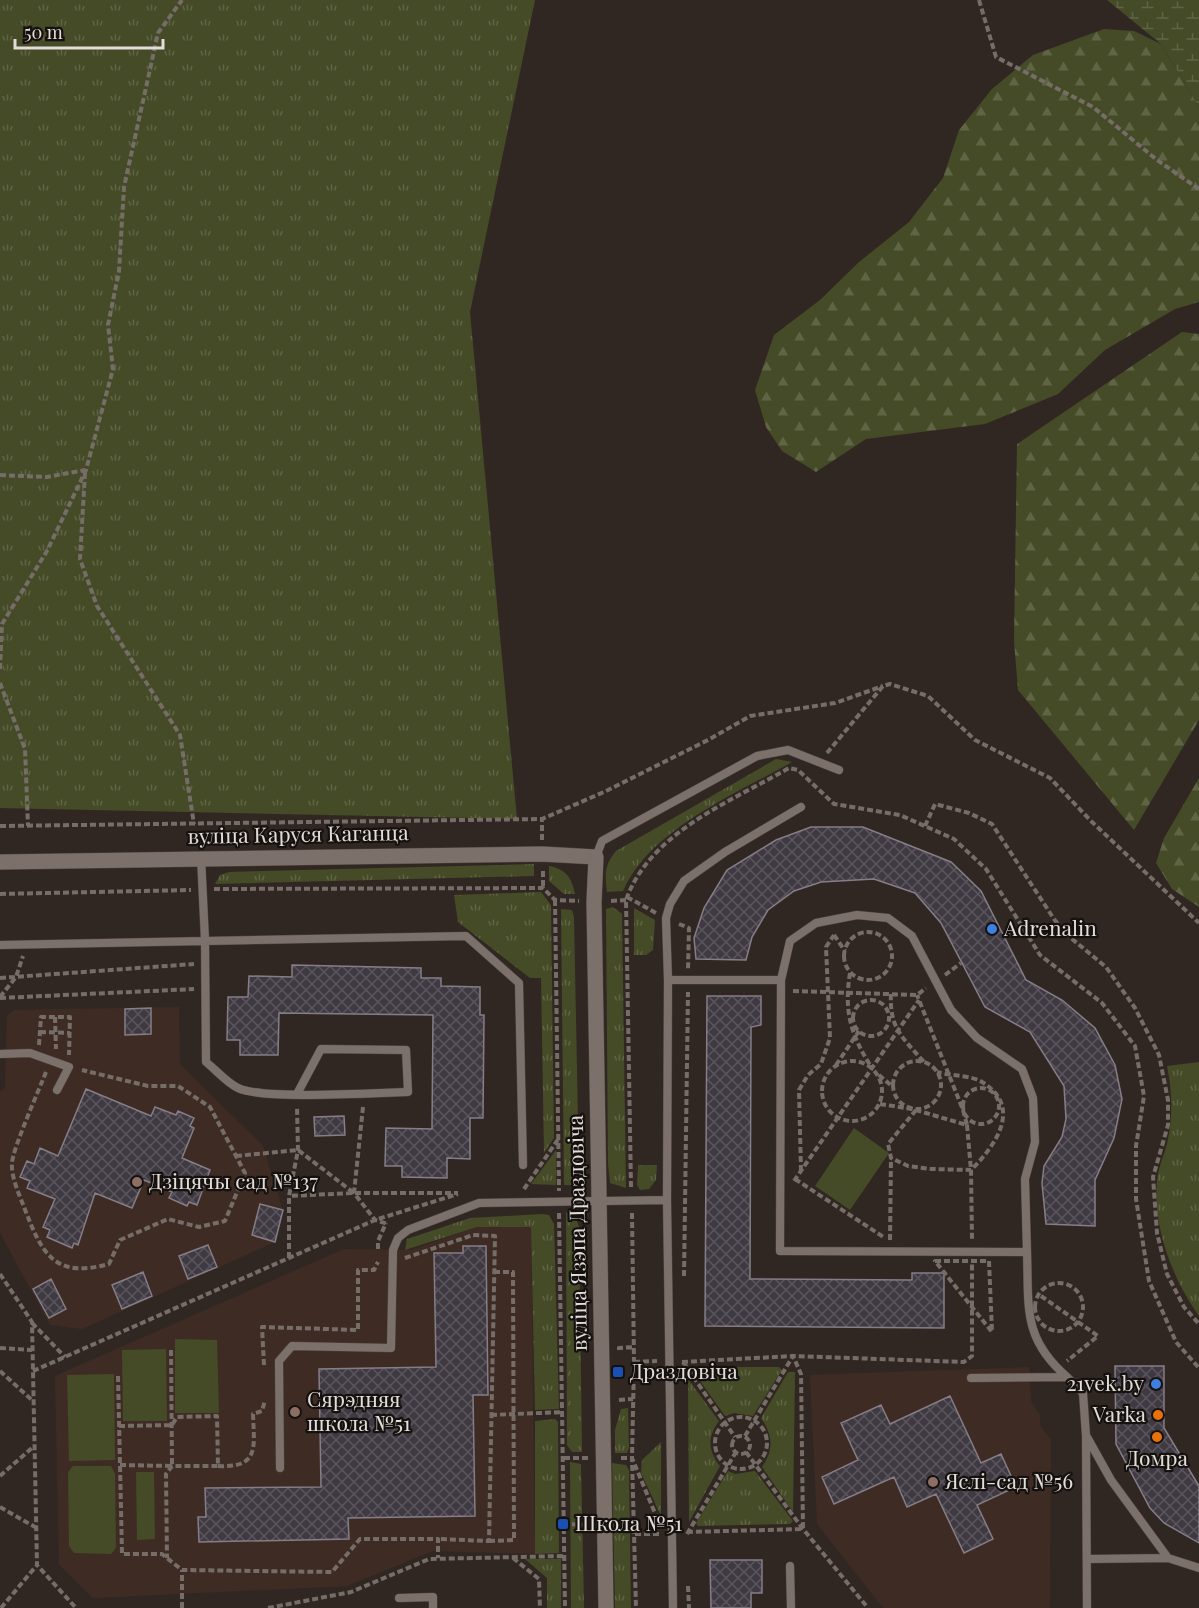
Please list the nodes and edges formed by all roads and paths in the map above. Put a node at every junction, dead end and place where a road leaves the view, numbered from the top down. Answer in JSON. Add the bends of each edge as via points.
{"nodes":[{"id":1,"x":182,"y":0,"type":"edge"},
{"id":2,"x":979,"y":0,"type":"edge"},
{"id":3,"x":1199,"y":189,"type":"edge"},
{"id":4,"x":86,"y":470,"type":"junction"},
{"id":5,"x":0,"y":475,"type":"edge"},
{"id":6,"x":0,"y":669,"type":"edge"},
{"id":7,"x":0,"y":684,"type":"edge"},
{"id":8,"x":883,"y":686,"type":"junction"},
{"id":9,"x":820,"y":762,"type":"junction"},
{"id":10,"x":840,"y":770,"type":"dead end"},
{"id":11,"x":801,"y":807,"type":"dead end"},
{"id":12,"x":194,"y":824,"type":"junction"},
{"id":13,"x":0,"y":826,"type":"edge"},
{"id":14,"x":28,"y":826,"type":"junction"},
{"id":15,"x":925,"y":826,"type":"junction"},
{"id":16,"x":201,"y":857,"type":"junction"},
{"id":17,"x":596,"y":857,"type":"junction"},
{"id":18,"x":0,"y":862,"type":"edge"},
{"id":19,"x":203,"y":890,"type":"junction"},
{"id":20,"x":0,"y":894,"type":"edge"},
{"id":21,"x":825,"y":922,"type":"junction"},
{"id":22,"x":1199,"y":922,"type":"edge"},
{"id":23,"x":1023,"y":928,"type":"junction"},
{"id":24,"x":834,"y":935,"type":"junction"},
{"id":25,"x":1005,"y":938,"type":"dead end"},
{"id":26,"x":206,"y":940,"type":"junction"},
{"id":27,"x":28,"y":944,"type":"junction"},
{"id":28,"x":0,"y":945,"type":"edge"},
{"id":29,"x":845,"y":951,"type":"junction"},
{"id":30,"x":204,"y":963,"type":"junction"},
{"id":31,"x":850,"y":972,"type":"junction"},
{"id":32,"x":16,"y":976,"type":"junction"},
{"id":33,"x":0,"y":978,"type":"edge"},
{"id":34,"x":668,"y":980,"type":"junction"},
{"id":35,"x":781,"y":980,"type":"junction"},
{"id":36,"x":206,"y":988,"type":"junction"},
{"id":37,"x":829,"y":993,"type":"junction"},
{"id":38,"x":847,"y":993,"type":"junction"},
{"id":39,"x":891,"y":994,"type":"junction"},
{"id":40,"x":0,"y":997,"type":"edge"},
{"id":41,"x":919,"y":1000,"type":"junction"},
{"id":42,"x":890,"y":1012,"type":"junction"},
{"id":43,"x":55,"y":1017,"type":"junction"},
{"id":44,"x":859,"y":1031,"type":"junction"},
{"id":45,"x":40,"y":1032,"type":"junction"},
{"id":46,"x":897,"y":1032,"type":"junction"},
{"id":47,"x":56,"y":1033,"type":"junction"},
{"id":48,"x":70,"y":1034,"type":"junction"},
{"id":49,"x":855,"y":1037,"type":"junction"},
{"id":50,"x":0,"y":1054,"type":"edge"},
{"id":51,"x":38,"y":1056,"type":"junction"},
{"id":52,"x":53,"y":1061,"type":"junction"},
{"id":53,"x":924,"y":1062,"type":"junction"},
{"id":54,"x":835,"y":1066,"type":"junction"},
{"id":55,"x":69,"y":1067,"type":"junction"},
{"id":56,"x":872,"y":1068,"type":"junction"},
{"id":57,"x":937,"y":1072,"type":"junction"},
{"id":58,"x":949,"y":1075,"type":"junction"},
{"id":59,"x":893,"y":1087,"type":"junction"},
{"id":60,"x":57,"y":1090,"type":"dead end"},
{"id":61,"x":364,"y":1093,"type":"junction"},
{"id":62,"x":297,"y":1094,"type":"junction"},
{"id":63,"x":996,"y":1094,"type":"junction"},
{"id":64,"x":880,"y":1104,"type":"junction"},
{"id":65,"x":914,"y":1109,"type":"junction"},
{"id":66,"x":963,"y":1110,"type":"junction"},
{"id":67,"x":837,"y":1118,"type":"junction"},
{"id":68,"x":967,"y":1125,"type":"junction"},
{"id":69,"x":298,"y":1150,"type":"junction"},
{"id":70,"x":236,"y":1156,"type":"junction"},
{"id":71,"x":891,"y":1158,"type":"junction"},
{"id":72,"x":523,"y":1165,"type":"dead end"},
{"id":73,"x":801,"y":1170,"type":"junction"},
{"id":74,"x":971,"y":1170,"type":"junction"},
{"id":75,"x":795,"y":1179,"type":"junction"},
{"id":76,"x":354,"y":1193,"type":"junction"},
{"id":77,"x":462,"y":1193,"type":"dead end"},
{"id":78,"x":289,"y":1196,"type":"junction"},
{"id":79,"x":667,"y":1200,"type":"junction"},
{"id":80,"x":600,"y":1201,"type":"junction"},
{"id":81,"x":780,"y":1201,"type":"junction"},
{"id":82,"x":631,"y":1202,"type":"junction"},
{"id":83,"x":559,"y":1203,"type":"junction"},
{"id":84,"x":375,"y":1220,"type":"junction"},
{"id":85,"x":408,"y":1230,"type":"junction"},
{"id":86,"x":972,"y":1251,"type":"junction"},
{"id":87,"x":1027,"y":1252,"type":"junction"},
{"id":88,"x":289,"y":1258,"type":"junction"},
{"id":89,"x":378,"y":1260,"type":"dead end"},
{"id":90,"x":393,"y":1260,"type":"junction"},
{"id":91,"x":972,"y":1261,"type":"junction"},
{"id":92,"x":494,"y":1272,"type":"junction"},
{"id":93,"x":0,"y":1274,"type":"edge"},
{"id":94,"x":1029,"y":1287,"type":"junction"},
{"id":95,"x":1039,"y":1294,"type":"junction"},
{"id":96,"x":972,"y":1308,"type":"junction"},
{"id":97,"x":32,"y":1322,"type":"junction"},
{"id":98,"x":1078,"y":1322,"type":"junction"},
{"id":99,"x":1041,"y":1323,"type":"junction"},
{"id":100,"x":1199,"y":1324,"type":"edge"},
{"id":101,"x":1043,"y":1331,"type":"dead end"},
{"id":102,"x":0,"y":1348,"type":"edge"},
{"id":103,"x":171,"y":1349,"type":"dead end"},
{"id":104,"x":32,"y":1350,"type":"junction"},
{"id":105,"x":1059,"y":1354,"type":"dead end"},
{"id":106,"x":794,"y":1356,"type":"junction"},
{"id":107,"x":65,"y":1357,"type":"junction"},
{"id":108,"x":668,"y":1360,"type":"junction"},
{"id":109,"x":634,"y":1362,"type":"junction"},
{"id":110,"x":682,"y":1362,"type":"junction"},
{"id":111,"x":1199,"y":1368,"type":"edge"},
{"id":112,"x":0,"y":1371,"type":"edge"},
{"id":113,"x":33,"y":1371,"type":"junction"},
{"id":114,"x":683,"y":1373,"type":"dead end"},
{"id":115,"x":118,"y":1376,"type":"dead end"},
{"id":116,"x":1067,"y":1377,"type":"junction"},
{"id":117,"x":971,"y":1378,"type":"dead end"},
{"id":118,"x":33,"y":1402,"type":"junction"},
{"id":119,"x":563,"y":1412,"type":"junction"},
{"id":120,"x":491,"y":1415,"type":"junction"},
{"id":121,"x":512,"y":1416,"type":"junction"},
{"id":122,"x":753,"y":1420,"type":"junction"},
{"id":123,"x":726,"y":1422,"type":"junction"},
{"id":124,"x":172,"y":1425,"type":"junction"},
{"id":125,"x":119,"y":1426,"type":"junction"},
{"id":126,"x":745,"y":1436,"type":"junction"},
{"id":127,"x":1086,"y":1436,"type":"junction"},
{"id":128,"x":735,"y":1437,"type":"junction"},
{"id":129,"x":34,"y":1446,"type":"junction"},
{"id":130,"x":736,"y":1452,"type":"junction"},
{"id":131,"x":746,"y":1452,"type":"junction"},
{"id":132,"x":632,"y":1458,"type":"junction"},
{"id":133,"x":756,"y":1465,"type":"junction"},
{"id":134,"x":120,"y":1466,"type":"junction"},
{"id":135,"x":172,"y":1466,"type":"junction"},
{"id":136,"x":727,"y":1466,"type":"junction"},
{"id":137,"x":280,"y":1468,"type":"dead end"},
{"id":138,"x":0,"y":1476,"type":"edge"},
{"id":139,"x":0,"y":1507,"type":"edge"},
{"id":140,"x":686,"y":1522,"type":"dead end"},
{"id":141,"x":564,"y":1524,"type":"junction"},
{"id":142,"x":604,"y":1525,"type":"junction"},
{"id":143,"x":36,"y":1528,"type":"junction"},
{"id":144,"x":803,"y":1529,"type":"junction"},
{"id":145,"x":687,"y":1533,"type":"junction"},
{"id":146,"x":635,"y":1534,"type":"junction"},
{"id":147,"x":670,"y":1534,"type":"junction"},
{"id":148,"x":438,"y":1539,"type":"junction"},
{"id":149,"x":489,"y":1541,"type":"junction"},
{"id":150,"x":564,"y":1556,"type":"junction"},
{"id":151,"x":512,"y":1557,"type":"junction"},
{"id":152,"x":167,"y":1558,"type":"junction"},
{"id":153,"x":438,"y":1558,"type":"junction"},
{"id":154,"x":1088,"y":1558,"type":"junction"},
{"id":155,"x":1168,"y":1558,"type":"junction"},
{"id":156,"x":37,"y":1565,"type":"junction"},
{"id":157,"x":790,"y":1566,"type":"dead end"},
{"id":158,"x":1199,"y":1568,"type":"edge"},
{"id":159,"x":182,"y":1570,"type":"junction"},
{"id":160,"x":399,"y":1598,"type":"dead end"},
{"id":161,"x":866,"y":1607,"type":"edge"},
{"id":162,"x":0,"y":1608,"type":"edge"},
{"id":163,"x":76,"y":1608,"type":"edge"},
{"id":164,"x":182,"y":1608,"type":"edge"},
{"id":165,"x":268,"y":1608,"type":"edge"},
{"id":166,"x":433,"y":1608,"type":"edge"},
{"id":167,"x":540,"y":1608,"type":"edge"},
{"id":168,"x":565,"y":1608,"type":"edge"},
{"id":169,"x":606,"y":1608,"type":"edge"},
{"id":170,"x":636,"y":1608,"type":"edge"},
{"id":171,"x":673,"y":1608,"type":"edge"},
{"id":172,"x":790,"y":1608,"type":"edge"},
{"id":173,"x":1087,"y":1608,"type":"edge"}],
"edges":[{"from":1,"to":4,"type":"path","via":[[158,33],[124,187],[119,271],[108,325],[113,369]]},
{"from":2,"to":3,"type":"path","via":[[996,57],[1093,107]]},
{"from":4,"to":5,"type":"path","via":[[47,477]]},
{"from":4,"to":6,"type":"path","via":[[47,551],[2,624]]},
{"from":4,"to":12,"type":"path","via":[[80,559],[97,606],[180,735]]},
{"from":7,"to":14,"type":"path","via":[[25,749]]},
{"from":8,"to":9,"type":"path"},
{"from":8,"to":12,"type":"path","via":[[835,703],[750,716],[710,740],[542,819]]},
{"from":8,"to":22,"type":"path","via":[[890,684],[928,696],[975,740],[1050,778]]},
{"from":9,"to":10,"type":"lane"},
{"from":9,"to":17,"type":"lane","via":[[788,750],[757,756],[602,842]]},
{"from":11,"to":34,"type":"lane","via":[[725,852],[684,882],[666,918]]},
{"from":12,"to":14,"type":"path"},
{"from":13,"to":14,"type":"path"},
{"from":15,"to":23,"type":"path","via":[[954,839],[986,869]]},
{"from":15,"to":82,"type":"path","via":[[900,815],[834,804],[798,770],[789,768],[682,830],[640,871],[626,900]]},
{"from":15,"to":100,"type":"path","via":[[935,804],[992,824],[1054,919],[1106,967],[1135,1008],[1159,1055],[1168,1100],[1168,1125],[1153,1177],[1157,1233],[1167,1274],[1184,1307]]},
{"from":16,"to":17,"type":"street","name":"вуліца Каруся Каганца"},
{"from":16,"to":18,"type":"street","name":"вуліца Каруся Каганца"},
{"from":16,"to":19,"type":"lane"},
{"from":17,"to":80,"type":"street","name":"вуліца Язэпа Драздовіча"},
{"from":19,"to":20,"type":"path"},
{"from":19,"to":26,"type":"lane"},
{"from":19,"to":83,"type":"path","via":[[543,888],[555,900]]},
{"from":21,"to":24,"type":"path"},
{"from":21,"to":35,"type":"lane","via":[[816,923],[790,941]]},
{"from":21,"to":87,"type":"lane","via":[[857,915],[888,918],[912,936],[951,1010],[977,1038],[1022,1069],[1033,1098],[1035,1142],[1025,1179]]},
{"from":23,"to":25,"type":"path"},
{"from":23,"to":111,"type":"path","via":[[1040,955],[1102,1003],[1135,1046],[1143,1096],[1136,1146],[1136,1199],[1149,1281],[1176,1342]]},
{"from":24,"to":29,"type":"path"},
{"from":24,"to":37,"type":"path","via":[[826,947]]},
{"from":26,"to":27,"type":"lane"},
{"from":26,"to":30,"type":"lane"},
{"from":26,"to":72,"type":"lane","via":[[466,936],[519,983]]},
{"from":27,"to":28,"type":"lane"},
{"from":27,"to":32,"type":"path"},
{"from":29,"to":31,"type":"path"},
{"from":29,"to":31,"type":"path","via":[[853,938],[867,932],[883,937],[892,950],[890,966],[879,978],[863,980]]},
{"from":30,"to":32,"type":"path"},
{"from":30,"to":36,"type":"lane"},
{"from":31,"to":38,"type":"path"},
{"from":32,"to":33,"type":"path"},
{"from":32,"to":40,"type":"path"},
{"from":34,"to":35,"type":"lane"},
{"from":34,"to":79,"type":"lane"},
{"from":35,"to":37,"type":"path","via":[[794,992]]},
{"from":35,"to":81,"type":"lane"},
{"from":36,"to":40,"type":"path"},
{"from":36,"to":62,"type":"lane","via":[[206,1062],[238,1088]]},
{"from":37,"to":38,"type":"path"},
{"from":37,"to":73,"type":"path","via":[[832,1026],[827,1050],[799,1090]]},
{"from":38,"to":39,"type":"path"},
{"from":38,"to":49,"type":"path"},
{"from":39,"to":41,"type":"path","via":[[917,995]]},
{"from":39,"to":42,"type":"path"},
{"from":41,"to":46,"type":"path"},
{"from":41,"to":58,"type":"path"},
{"from":42,"to":44,"type":"path","via":[[889,1023],[881,1032],[870,1036]]},
{"from":42,"to":44,"type":"path","via":[[881,1002],[864,1001],[853,1015]]},
{"from":42,"to":46,"type":"path"},
{"from":43,"to":45,"type":"path","via":[[41,1017]]},
{"from":43,"to":47,"type":"path"},
{"from":43,"to":48,"type":"path","via":[[70,1017]]},
{"from":44,"to":49,"type":"path"},
{"from":45,"to":47,"type":"path"},
{"from":45,"to":51,"type":"path"},
{"from":46,"to":53,"type":"path"},
{"from":46,"to":56,"type":"path"},
{"from":47,"to":48,"type":"path"},
{"from":47,"to":52,"type":"path"},
{"from":48,"to":55,"type":"path"},
{"from":49,"to":54,"type":"path"},
{"from":49,"to":56,"type":"path"},
{"from":50,"to":51,"type":"lane"},
{"from":51,"to":52,"type":"lane"},
{"from":52,"to":55,"type":"lane"},
{"from":52,"to":70,"type":"path","via":[[12,1162],[38,1245],[61,1266],[86,1270],[109,1264],[120,1240],[168,1218],[199,1227],[225,1221],[245,1173]]},
{"from":53,"to":57,"type":"path"},
{"from":53,"to":59,"type":"path","via":[[902,1066],[896,1072]]},
{"from":54,"to":56,"type":"path","via":[[856,1061]]},
{"from":54,"to":67,"type":"path","via":[[823,1082],[821,1093],[829,1112]]},
{"from":55,"to":60,"type":"lane"},
{"from":55,"to":70,"type":"path","via":[[148,1086],[178,1086],[210,1107]]},
{"from":56,"to":59,"type":"path"},
{"from":56,"to":64,"type":"path","via":[[882,1085]]},
{"from":56,"to":67,"type":"path"},
{"from":57,"to":58,"type":"path"},
{"from":57,"to":65,"type":"path","via":[[939,1095],[928,1107]]},
{"from":58,"to":63,"type":"path","via":[[981,1081]]},
{"from":58,"to":66,"type":"path"},
{"from":59,"to":65,"type":"path","via":[[899,1101]]},
{"from":61,"to":62,"type":"lane"},
{"from":61,"to":62,"type":"lane","via":[[408,1092],[406,1050],[321,1049]]},
{"from":61,"to":76,"type":"path"},
{"from":62,"to":69,"type":"path"},
{"from":63,"to":66,"type":"path","via":[[985,1089],[973,1090],[965,1098]]},
{"from":63,"to":66,"type":"path","via":[[998,1112],[991,1122],[974,1123]]},
{"from":63,"to":74,"type":"path","via":[[1004,1106],[1003,1126]]},
{"from":64,"to":65,"type":"path"},
{"from":64,"to":67,"type":"path","via":[[867,1118],[858,1121]]},
{"from":65,"to":68,"type":"path"},
{"from":65,"to":71,"type":"path","via":[[888,1144]]},
{"from":66,"to":68,"type":"path"},
{"from":67,"to":73,"type":"path"},
{"from":68,"to":74,"type":"path"},
{"from":69,"to":70,"type":"path"},
{"from":69,"to":76,"type":"path"},
{"from":69,"to":78,"type":"path"},
{"from":71,"to":74,"type":"path","via":[[908,1166]]},
{"from":71,"to":75,"type":"path","via":[[890,1241]]},
{"from":73,"to":75,"type":"path"},
{"from":74,"to":86,"type":"path"},
{"from":75,"to":81,"type":"path"},
{"from":76,"to":77,"type":"path"},
{"from":76,"to":78,"type":"path"},
{"from":76,"to":84,"type":"path"},
{"from":78,"to":88,"type":"path"},
{"from":79,"to":82,"type":"lane"},
{"from":79,"to":108,"type":"lane"},
{"from":80,"to":82,"type":"lane"},
{"from":80,"to":83,"type":"lane"},
{"from":80,"to":142,"type":"street","name":"вуліца Язэпа Драздовіча"},
{"from":81,"to":86,"type":"lane","via":[[780,1251]]},
{"from":82,"to":109,"type":"path"},
{"from":83,"to":85,"type":"lane","via":[[479,1203]]},
{"from":83,"to":119,"type":"path"},
{"from":84,"to":85,"type":"path"},
{"from":84,"to":88,"type":"path"},
{"from":85,"to":90,"type":"lane","via":[[398,1238]]},
{"from":86,"to":87,"type":"lane"},
{"from":86,"to":91,"type":"path"},
{"from":87,"to":94,"type":"lane"},
{"from":88,"to":107,"type":"path"},
{"from":89,"to":90,"type":"path"},
{"from":90,"to":92,"type":"path","via":[[473,1235],[495,1236]]},
{"from":90,"to":137,"type":"lane","via":[[391,1348],[292,1346],[279,1360]]},
{"from":91,"to":96,"type":"path"},
{"from":91,"to":96,"type":"path","via":[[935,1261]]},
{"from":91,"to":96,"type":"path","via":[[989,1261],[992,1332]]},
{"from":92,"to":120,"type":"path"},
{"from":92,"to":121,"type":"path","via":[[513,1272]]},
{"from":93,"to":97,"type":"path"},
{"from":94,"to":95,"type":"path"},
{"from":94,"to":116,"type":"lane","via":[[1030,1319],[1038,1342],[1047,1359]]},
{"from":95,"to":98,"type":"path"},
{"from":95,"to":98,"type":"path","via":[[1059,1283],[1074,1288],[1083,1301],[1084,1310]]},
{"from":95,"to":99,"type":"path","via":[[1035,1309]]},
{"from":96,"to":106,"type":"path","via":[[972,1356],[964,1362]]},
{"from":97,"to":104,"type":"path"},
{"from":97,"to":107,"type":"path"},
{"from":98,"to":99,"type":"path","via":[[1062,1331]]},
{"from":98,"to":105,"type":"path","via":[[1098,1336],[1068,1362]]},
{"from":99,"to":101,"type":"path"},
{"from":102,"to":104,"type":"path"},
{"from":103,"to":124,"type":"path"},
{"from":104,"to":113,"type":"path"},
{"from":106,"to":110,"type":"path"},
{"from":106,"to":122,"type":"path"},
{"from":106,"to":144,"type":"path","via":[[801,1374]]},
{"from":107,"to":113,"type":"path"},
{"from":108,"to":109,"type":"path"},
{"from":108,"to":110,"type":"path"},
{"from":108,"to":147,"type":"lane"},
{"from":109,"to":132,"type":"path"},
{"from":110,"to":114,"type":"path"},
{"from":110,"to":123,"type":"path"},
{"from":112,"to":118,"type":"path"},
{"from":113,"to":118,"type":"path"},
{"from":115,"to":125,"type":"path"},
{"from":116,"to":117,"type":"lane"},
{"from":116,"to":127,"type":"lane","via":[[1083,1393]]},
{"from":118,"to":129,"type":"path"},
{"from":119,"to":121,"type":"path"},
{"from":119,"to":141,"type":"path"},
{"from":120,"to":121,"type":"path"},
{"from":120,"to":149,"type":"path"},
{"from":121,"to":149,"type":"path","via":[[514,1540]]},
{"from":122,"to":123,"type":"path","via":[[739,1417]]},
{"from":122,"to":126,"type":"path"},
{"from":122,"to":133,"type":"path","via":[[765,1433],[767,1442]]},
{"from":123,"to":128,"type":"path"},
{"from":123,"to":136,"type":"path","via":[[715,1444]]},
{"from":124,"to":125,"type":"path"},
{"from":124,"to":135,"type":"path"},
{"from":124,"to":135,"type":"path","via":[[177,1418],[217,1416],[218,1467]]},
{"from":125,"to":134,"type":"path"},
{"from":126,"to":128,"type":"path"},
{"from":126,"to":131,"type":"path","via":[[750,1443]]},
{"from":127,"to":154,"type":"lane"},
{"from":127,"to":155,"type":"lane","via":[[1111,1480]]},
{"from":128,"to":130,"type":"path","via":[[732,1445]]},
{"from":129,"to":138,"type":"path"},
{"from":129,"to":143,"type":"path"},
{"from":130,"to":131,"type":"path"},
{"from":130,"to":136,"type":"path"},
{"from":131,"to":133,"type":"path"},
{"from":132,"to":146,"type":"path"},
{"from":132,"to":146,"type":"path","via":[[664,1534]]},
{"from":133,"to":136,"type":"path","via":[[742,1469]]},
{"from":133,"to":144,"type":"path"},
{"from":134,"to":135,"type":"path"},
{"from":134,"to":152,"type":"path","via":[[122,1554],[162,1554]]},
{"from":135,"to":152,"type":"path","via":[[166,1474]]},
{"from":136,"to":145,"type":"path"},
{"from":139,"to":143,"type":"path"},
{"from":140,"to":145,"type":"path"},
{"from":141,"to":142,"type":"path"},
{"from":141,"to":150,"type":"path"},
{"from":142,"to":169,"type":"street","name":"вуліца Язэпа Драздовіча"},
{"from":143,"to":156,"type":"path"},
{"from":144,"to":145,"type":"path"},
{"from":144,"to":161,"type":"path"},
{"from":145,"to":147,"type":"path"},
{"from":146,"to":170,"type":"path"},
{"from":147,"to":171,"type":"lane"},
{"from":148,"to":149,"type":"path"},
{"from":148,"to":153,"type":"path"},
{"from":148,"to":159,"type":"path","via":[[360,1539],[332,1572]]},
{"from":150,"to":151,"type":"path"},
{"from":150,"to":168,"type":"path"},
{"from":151,"to":153,"type":"path"},
{"from":151,"to":167,"type":"path","via":[[539,1579]]},
{"from":152,"to":159,"type":"path"},
{"from":153,"to":165,"type":"path","via":[[351,1592]]},
{"from":154,"to":155,"type":"lane"},
{"from":154,"to":173,"type":"lane"},
{"from":155,"to":158,"type":"lane"},
{"from":156,"to":162,"type":"path"},
{"from":156,"to":163,"type":"path"},
{"from":157,"to":172,"type":"lane"},
{"from":159,"to":164,"type":"path"},
{"from":160,"to":166,"type":"lane","via":[[433,1597]]}]}
